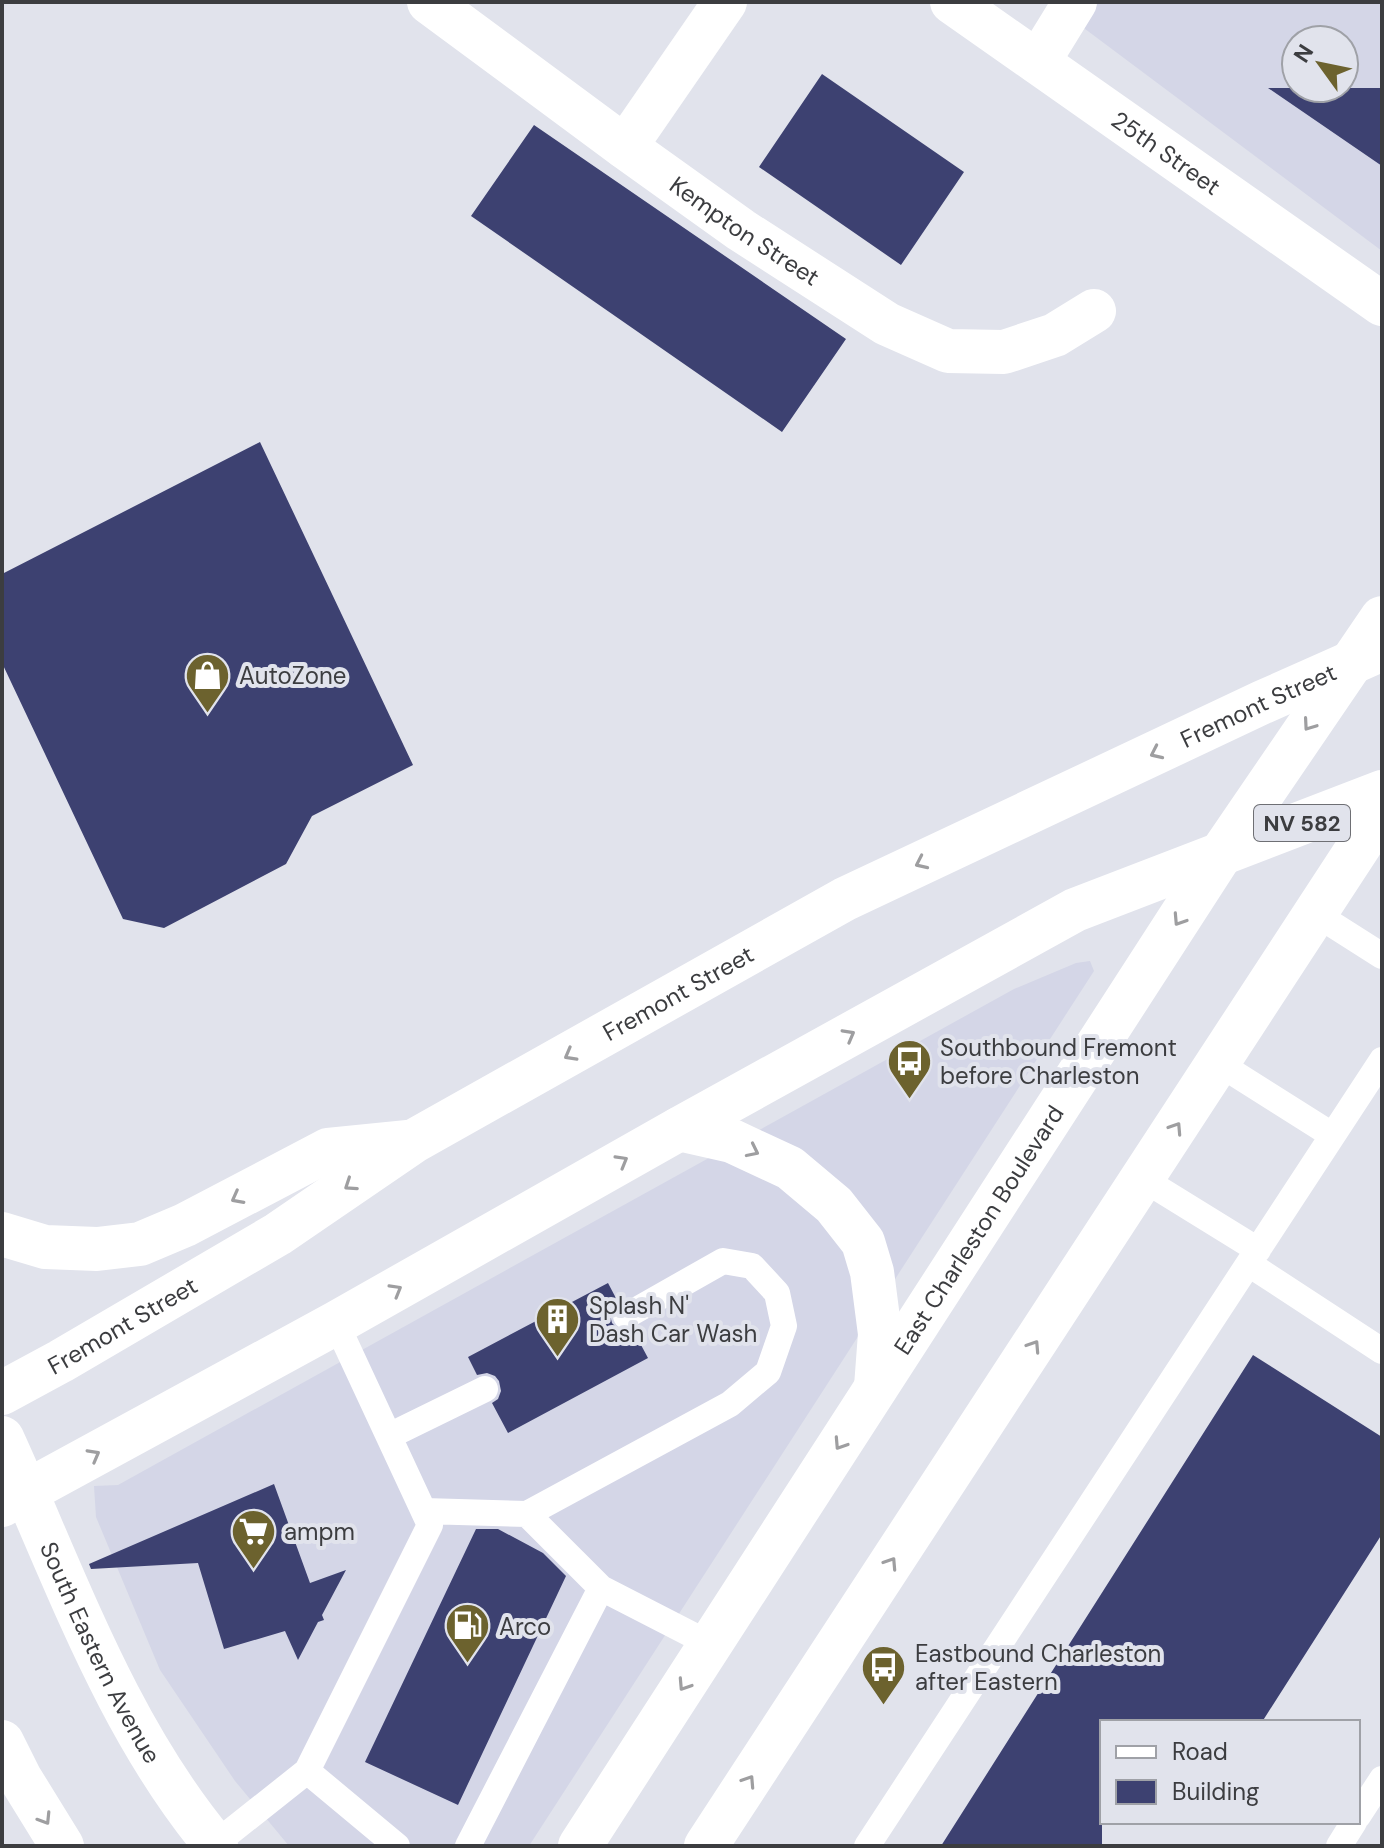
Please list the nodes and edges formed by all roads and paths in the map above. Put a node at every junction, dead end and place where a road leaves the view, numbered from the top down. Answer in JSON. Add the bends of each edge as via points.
{"nodes":[{"id":1,"x":429,"y":2,"type":"edge"},
{"id":2,"x":725,"y":2,"type":"edge"},
{"id":3,"x":952,"y":2,"type":"edge"},
{"id":4,"x":1075,"y":2,"type":"edge"},
{"id":5,"x":1038,"y":62,"type":"junction"},
{"id":6,"x":625,"y":147,"type":"junction"},
{"id":7,"x":1382,"y":304,"type":"edge"},
{"id":8,"x":1094,"y":311,"type":"dead end"},
{"id":9,"x":1382,"y":618,"type":"edge"},
{"id":10,"x":1368,"y":655,"type":"edge"},
{"id":11,"x":1382,"y":792,"type":"edge"},
{"id":12,"x":1382,"y":811,"type":"edge"},
{"id":13,"x":1221,"y":854,"type":"junction"},
{"id":14,"x":1316,"y":914,"type":"junction"},
{"id":15,"x":1382,"y":956,"type":"edge"},
{"id":16,"x":1382,"y":1060,"type":"edge"},
{"id":17,"x":1218,"y":1063,"type":"junction"},
{"id":18,"x":679,"y":1129,"type":"junction"},
{"id":19,"x":1332,"y":1135,"type":"junction"},
{"id":20,"x":414,"y":1141,"type":"junction"},
{"id":21,"x":1143,"y":1179,"type":"junction"},
{"id":22,"x":2,"y":1234,"type":"edge"},
{"id":23,"x":1253,"y":1257,"type":"junction"},
{"id":24,"x":626,"y":1316,"type":"dead end"},
{"id":25,"x":336,"y":1323,"type":"junction"},
{"id":26,"x":1382,"y":1351,"type":"edge"},
{"id":27,"x":876,"y":1388,"type":"junction"},
{"id":28,"x":485,"y":1389,"type":"dead end"},
{"id":29,"x":2,"y":1393,"type":"edge"},
{"id":30,"x":389,"y":1436,"type":"junction"},
{"id":31,"x":4,"y":1443,"type":"edge"},
{"id":32,"x":14,"y":1499,"type":"edge"},
{"id":33,"x":424,"y":1511,"type":"junction"},
{"id":34,"x":527,"y":1514,"type":"junction"},
{"id":35,"x":601,"y":1588,"type":"junction"},
{"id":36,"x":710,"y":1644,"type":"junction"},
{"id":37,"x":8,"y":1771,"type":"edge"},
{"id":38,"x":307,"y":1771,"type":"junction"},
{"id":39,"x":1382,"y":1779,"type":"edge"},
{"id":40,"x":1360,"y":1813,"type":"edge"},
{"id":41,"x":1353,"y":1824,"type":"edge"},
{"id":42,"x":215,"y":1845,"type":"edge"},
{"id":43,"x":62,"y":1846,"type":"edge"},
{"id":44,"x":397,"y":1846,"type":"edge"},
{"id":45,"x":468,"y":1846,"type":"edge"},
{"id":46,"x":580,"y":1846,"type":"edge"},
{"id":47,"x":706,"y":1846,"type":"edge"},
{"id":48,"x":867,"y":1846,"type":"edge"},
{"id":49,"x":1339,"y":1846,"type":"edge"}],
"edges":[{"from":1,"to":6,"type":"main road","name":"Kempton Street"},
{"from":2,"to":6,"type":"main road"},
{"from":3,"to":5,"type":"main road","name":"25th Street"},
{"from":4,"to":5,"type":"main road"},
{"from":5,"to":7,"type":"main road","name":"25th Street"},
{"from":6,"to":8,"type":"main road","name":"Kempton Street","via":[[887,324],[948,351],[1004,352],[1055,335]]},
{"from":9,"to":10,"type":"main road","name":"East Charleston Boulevard"},
{"from":10,"to":13,"type":"main road","name":"East Charleston Boulevard","one_way":true},
{"from":10,"to":20,"type":"main road","name":"Fremont Street","one_way":true,"via":[[845,899]]},
{"from":11,"to":13,"type":"main road","number":"NV 582"},
{"from":12,"to":14,"type":"main road"},
{"from":18,"to":13,"type":"main road","one_way":true,"via":[[1075,910]]},
{"from":13,"to":27,"type":"main road","name":"East Charleston Boulevard","one_way":true},
{"from":14,"to":15,"type":"lane"},
{"from":14,"to":17,"type":"main road"},
{"from":16,"to":19,"type":"lane"},
{"from":17,"to":19,"type":"lane"},
{"from":21,"to":17,"type":"main road","one_way":true},
{"from":25,"to":18,"type":"main road","one_way":true},
{"from":18,"to":27,"type":"main road","one_way":true,"via":[[732,1141],[790,1168],[834,1205],[863,1242],[880,1334]]},
{"from":19,"to":23,"type":"lane"},
{"from":20,"to":22,"type":"main road","one_way":true,"via":[[328,1150],[140,1244],[45,1247]]},
{"from":20,"to":29,"type":"main road","name":"Fremont Street","one_way":true,"via":[[278,1234]]},
{"from":21,"to":23,"type":"lane"},
{"from":47,"to":21,"type":"main road","one_way":true},
{"from":23,"to":26,"type":"lane"},
{"from":23,"to":48,"type":"lane"},
{"from":24,"to":34,"type":"lane","via":[[723,1261],[752,1266],[777,1293],[784,1326],[768,1372],[730,1404]]},
{"from":25,"to":30,"type":"lane"},
{"from":32,"to":25,"type":"main road","one_way":true},
{"from":27,"to":36,"type":"main road","name":"East Charleston Boulevard","one_way":true},
{"from":28,"to":30,"type":"lane"},
{"from":30,"to":33,"type":"lane"},
{"from":31,"to":32,"type":"main road","name":"South Eastern Avenue"},
{"from":32,"to":42,"type":"main road","name":"South Eastern Avenue","via":[[117,1696],[183,1805]]},
{"from":33,"to":34,"type":"lane"},
{"from":33,"to":38,"type":"lane","via":[[430,1525]]},
{"from":34,"to":35,"type":"lane"},
{"from":35,"to":36,"type":"lane"},
{"from":35,"to":45,"type":"lane"},
{"from":36,"to":46,"type":"main road","name":"East Charleston Boulevard","one_way":true},
{"from":37,"to":43,"type":"main road","one_way":true},
{"from":38,"to":42,"type":"lane"},
{"from":38,"to":44,"type":"lane"},
{"from":39,"to":40,"type":"lane"},
{"from":41,"to":49,"type":"lane"}]}
